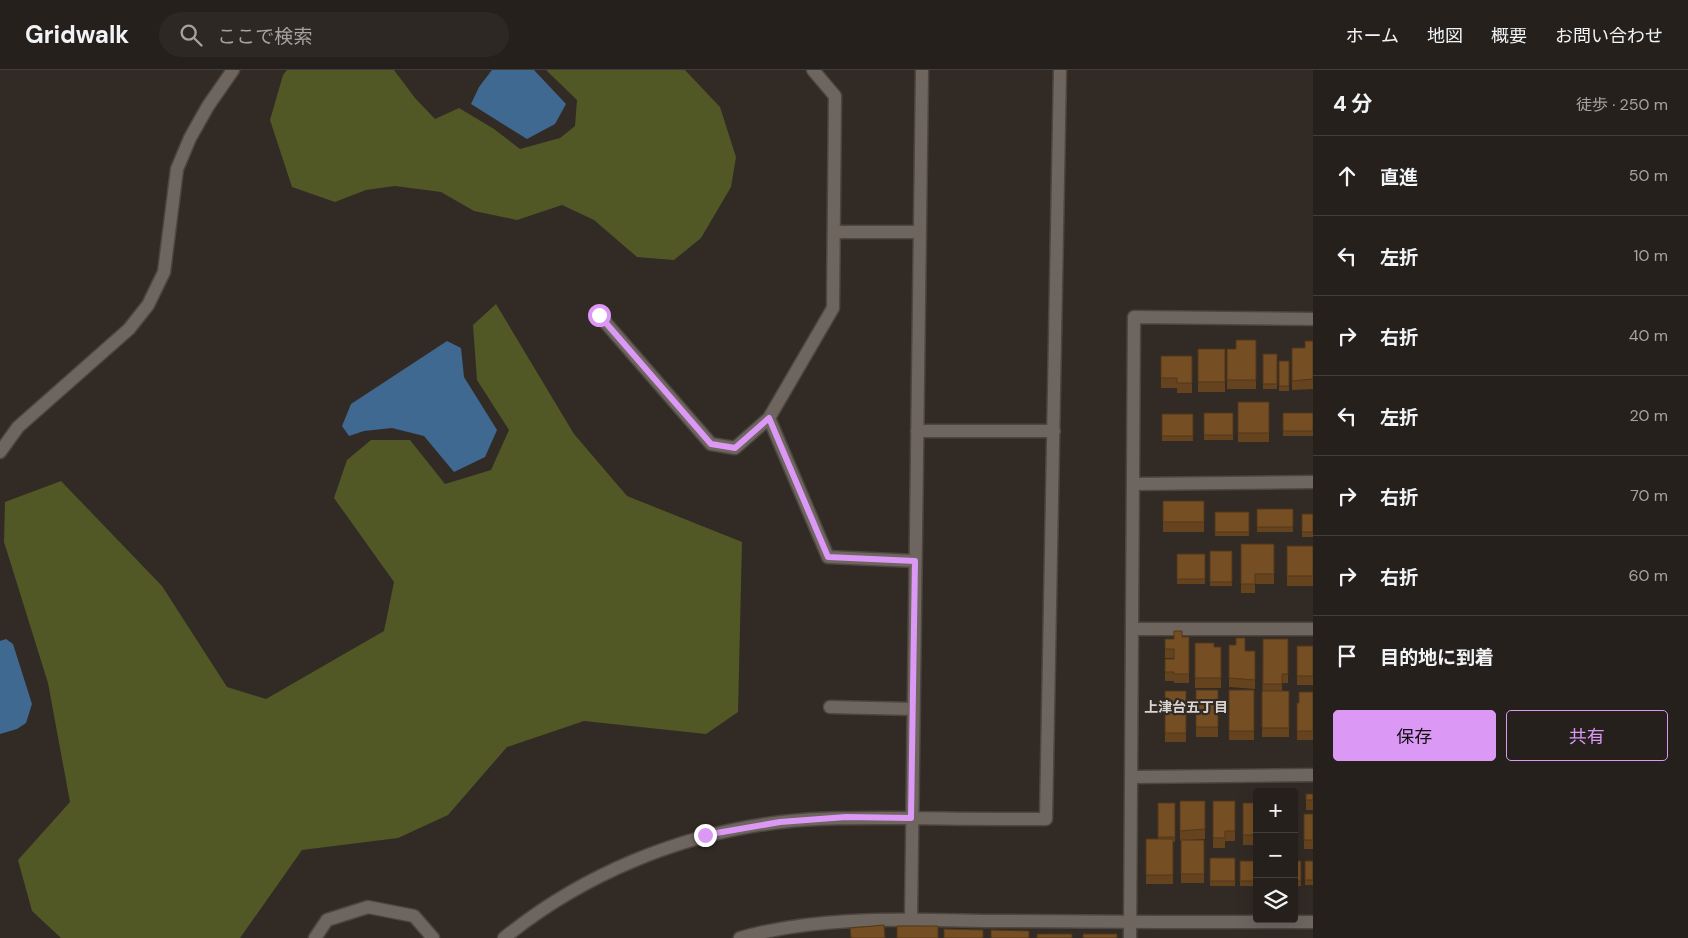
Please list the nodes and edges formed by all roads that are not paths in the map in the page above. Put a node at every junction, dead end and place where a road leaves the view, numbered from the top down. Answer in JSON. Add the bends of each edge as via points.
{"nodes":[{"id":1,"x":233,"y":70,"type":"edge"},
{"id":2,"x":813,"y":70,"type":"edge"},
{"id":3,"x":922,"y":70,"type":"edge"},
{"id":4,"x":1060,"y":70,"type":"edge"},
{"id":5,"x":834,"y":232,"type":"junction"},
{"id":6,"x":920,"y":232,"type":"junction"},
{"id":7,"x":599,"y":315,"type":"dead end"},
{"id":8,"x":1313,"y":319,"type":"edge"},
{"id":9,"x":769,"y":418,"type":"junction"},
{"id":10,"x":917,"y":431,"type":"junction"},
{"id":11,"x":1054,"y":431,"type":"junction"},
{"id":12,"x":0,"y":452,"type":"edge"},
{"id":13,"x":1313,"y":482,"type":"edge"},
{"id":14,"x":1134,"y":484,"type":"junction"},
{"id":15,"x":915,"y":561,"type":"junction"},
{"id":16,"x":1133,"y":629,"type":"junction"},
{"id":17,"x":1313,"y":629,"type":"edge"},
{"id":18,"x":830,"y":707,"type":"dead end"},
{"id":19,"x":913,"y":710,"type":"junction"},
{"id":20,"x":1313,"y":775,"type":"edge"},
{"id":21,"x":1132,"y":778,"type":"junction"},
{"id":22,"x":911,"y":818,"type":"junction"},
{"id":23,"x":910,"y":920,"type":"junction"},
{"id":24,"x":1130,"y":922,"type":"junction"},
{"id":25,"x":1313,"y":922,"type":"edge"},
{"id":26,"x":315,"y":938,"type":"edge"},
{"id":27,"x":433,"y":938,"type":"edge"},
{"id":28,"x":504,"y":938,"type":"edge"},
{"id":29,"x":740,"y":938,"type":"edge"},
{"id":30,"x":1130,"y":938,"type":"edge"}],
"edges":[{"from":1,"to":12,"type":"street","via":[[190,138],[178,169],[164,272],[148,305],[129,329],[18,427]]},
{"from":2,"to":5,"type":"street","via":[[835,96]]},
{"from":3,"to":6,"type":"street"},
{"from":4,"to":11,"type":"street"},
{"from":5,"to":6,"type":"street"},
{"from":5,"to":9,"type":"street","via":[[832,308]]},
{"from":6,"to":10,"type":"street"},
{"from":7,"to":9,"type":"street","via":[[711,444],[735,448]]},
{"from":8,"to":14,"type":"street","via":[[1134,317]]},
{"from":9,"to":15,"type":"street","via":[[828,557]]},
{"from":10,"to":11,"type":"street"},
{"from":10,"to":15,"type":"street"},
{"from":11,"to":22,"type":"street","via":[[1046,819]]},
{"from":13,"to":14,"type":"street"},
{"from":14,"to":16,"type":"street"},
{"from":15,"to":19,"type":"street"},
{"from":16,"to":17,"type":"street"},
{"from":16,"to":21,"type":"street"},
{"from":18,"to":19,"type":"street"},
{"from":19,"to":22,"type":"street"},
{"from":20,"to":21,"type":"street"},
{"from":21,"to":24,"type":"street"},
{"from":22,"to":23,"type":"street"},
{"from":22,"to":28,"type":"street","via":[[846,817],[780,822],[705,835],[635,860],[575,889]]},
{"from":23,"to":24,"type":"street"},
{"from":23,"to":29,"type":"street","via":[[818,923],[768,930]]},
{"from":24,"to":25,"type":"street"},
{"from":24,"to":30,"type":"street"},
{"from":26,"to":27,"type":"street","via":[[327,920],[368,907],[414,916]]}]}
